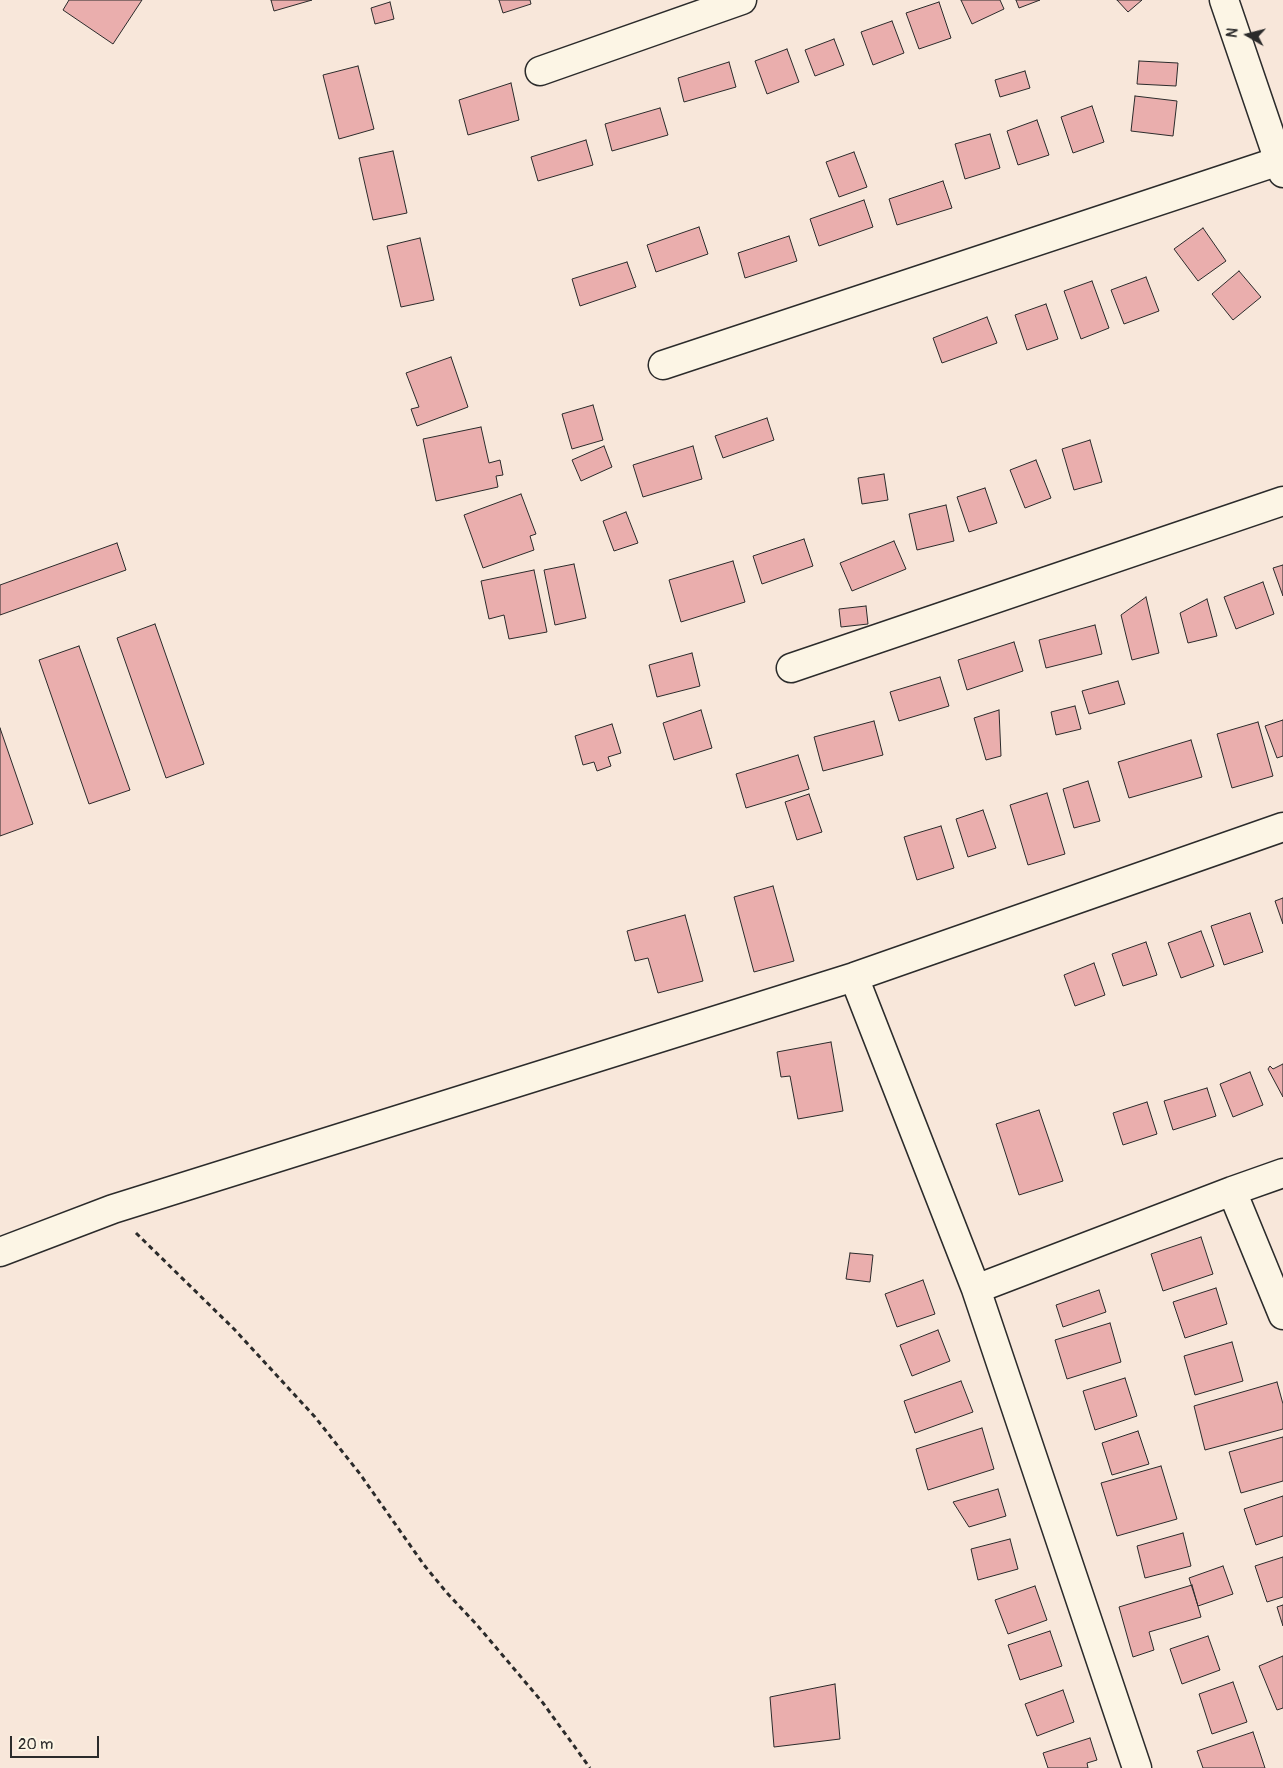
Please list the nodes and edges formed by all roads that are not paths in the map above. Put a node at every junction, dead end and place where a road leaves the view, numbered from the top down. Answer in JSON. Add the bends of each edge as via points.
{"nodes":[{"id":1,"x":742,"y":0,"type":"edge"},
{"id":2,"x":1224,"y":0,"type":"edge"},
{"id":3,"x":540,"y":71,"type":"dead end"},
{"id":4,"x":1281,"y":167,"type":"edge"},
{"id":5,"x":663,"y":365,"type":"dead end"},
{"id":6,"x":1283,"y":501,"type":"edge"},
{"id":7,"x":791,"y":668,"type":"dead end"},
{"id":8,"x":1283,"y":827,"type":"edge"},
{"id":9,"x":854,"y":977,"type":"junction"},
{"id":10,"x":1283,"y":1173,"type":"edge"},
{"id":11,"x":1232,"y":1191,"type":"junction"},
{"id":12,"x":0,"y":1252,"type":"edge"},
{"id":13,"x":976,"y":1289,"type":"junction"},
{"id":14,"x":1283,"y":1315,"type":"edge"},
{"id":15,"x":1137,"y":1768,"type":"edge"}],
"edges":[{"from":1,"to":3,"type":"street"},
{"from":2,"to":4,"type":"street"},
{"from":4,"to":5,"type":"street"},
{"from":6,"to":7,"type":"street"},
{"from":8,"to":9,"type":"street"},
{"from":9,"to":12,"type":"street","via":[[112,1209]]},
{"from":9,"to":13,"type":"street"},
{"from":10,"to":11,"type":"street"},
{"from":11,"to":13,"type":"street"},
{"from":11,"to":14,"type":"street"},
{"from":13,"to":15,"type":"street"}]}
